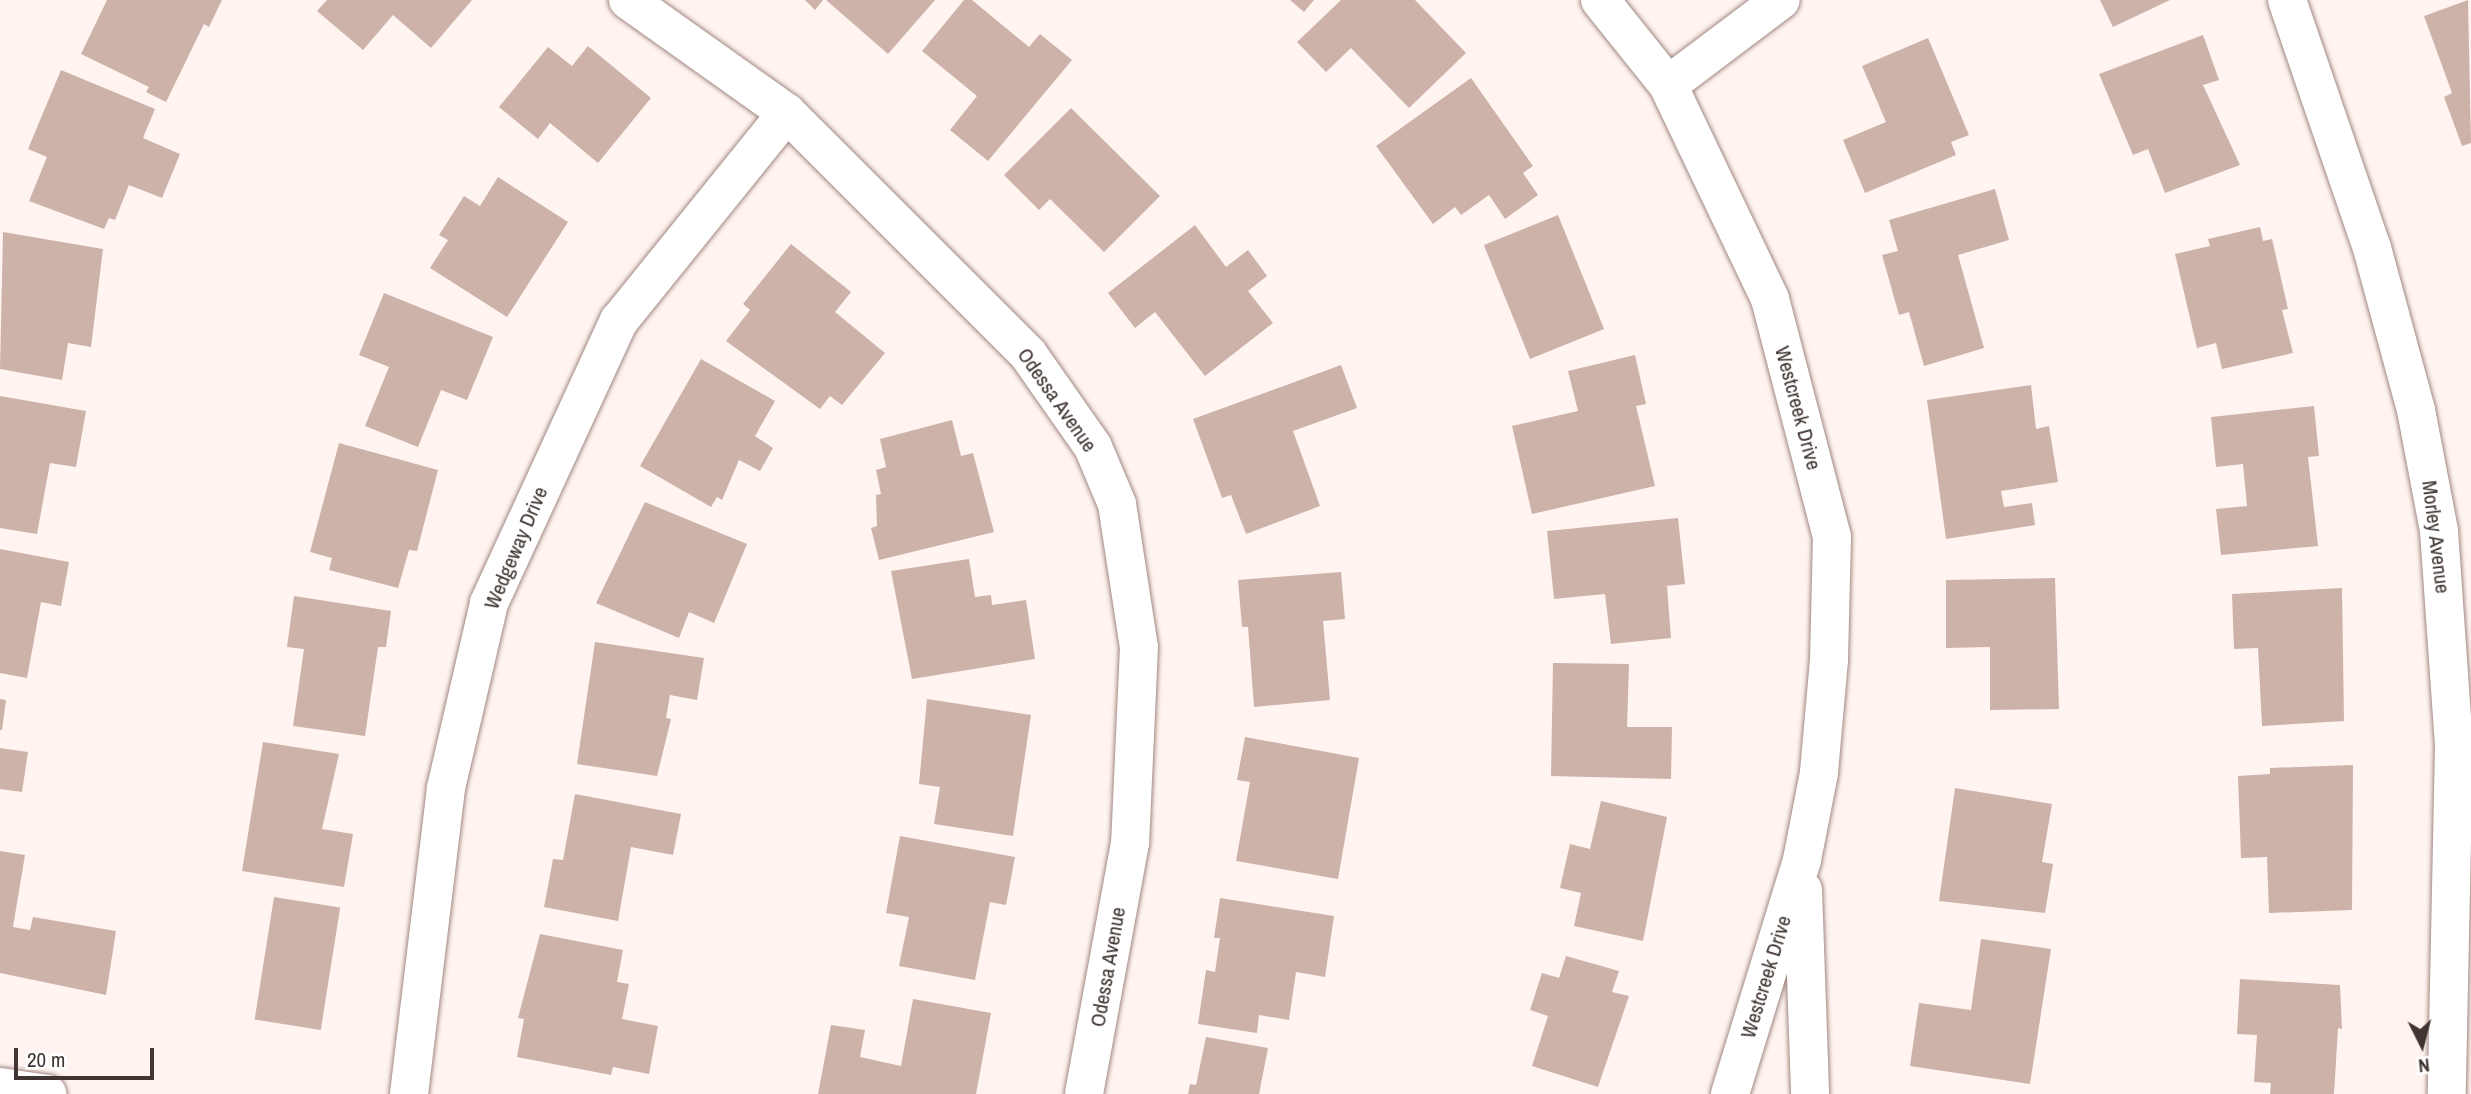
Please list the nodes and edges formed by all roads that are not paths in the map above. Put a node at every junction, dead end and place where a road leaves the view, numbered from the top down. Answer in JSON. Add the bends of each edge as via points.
{"nodes":[{"id":1,"x":628,"y":0,"type":"edge"},
{"id":2,"x":1600,"y":0,"type":"edge"},
{"id":3,"x":1781,"y":0,"type":"edge"},
{"id":4,"x":2287,"y":0,"type":"edge"},
{"id":5,"x":1668,"y":85,"type":"junction"},
{"id":6,"x":787,"y":113,"type":"junction"},
{"id":7,"x":1802,"y":860,"type":"junction"},
{"id":8,"x":0,"y":1087,"type":"edge"},
{"id":9,"x":47,"y":1094,"type":"edge"},
{"id":10,"x":409,"y":1094,"type":"edge"},
{"id":11,"x":1084,"y":1094,"type":"edge"},
{"id":12,"x":1730,"y":1094,"type":"edge"},
{"id":13,"x":1810,"y":1094,"type":"edge"},
{"id":14,"x":2447,"y":1094,"type":"edge"}],
"edges":[{"from":1,"to":6,"type":"street","name":"Odessa Avenue"},
{"from":2,"to":5,"type":"street","name":"Westcreek Drive"},
{"from":3,"to":5,"type":"street"},
{"from":4,"to":14,"type":"street","name":"Morley Avenue","via":[[2372,247],[2416,410],[2439,531],[2454,746]]},
{"from":5,"to":7,"type":"street","name":"Westcreek Drive","via":[[1770,299],[1832,537],[1829,660],[1819,773]]},
{"from":6,"to":10,"type":"street","name":"Wedgeway Drive","via":[[619,321],[489,603],[446,788]]},
{"from":6,"to":11,"type":"street","name":"Odessa Avenue","via":[[1028,354],[1093,447],[1117,504],[1139,647],[1130,844]]},
{"from":7,"to":12,"type":"street","name":"Westcreek Drive"},
{"from":7,"to":13,"type":"street","name":"Westcreek Drive"},
{"from":8,"to":9,"type":"street"}]}
